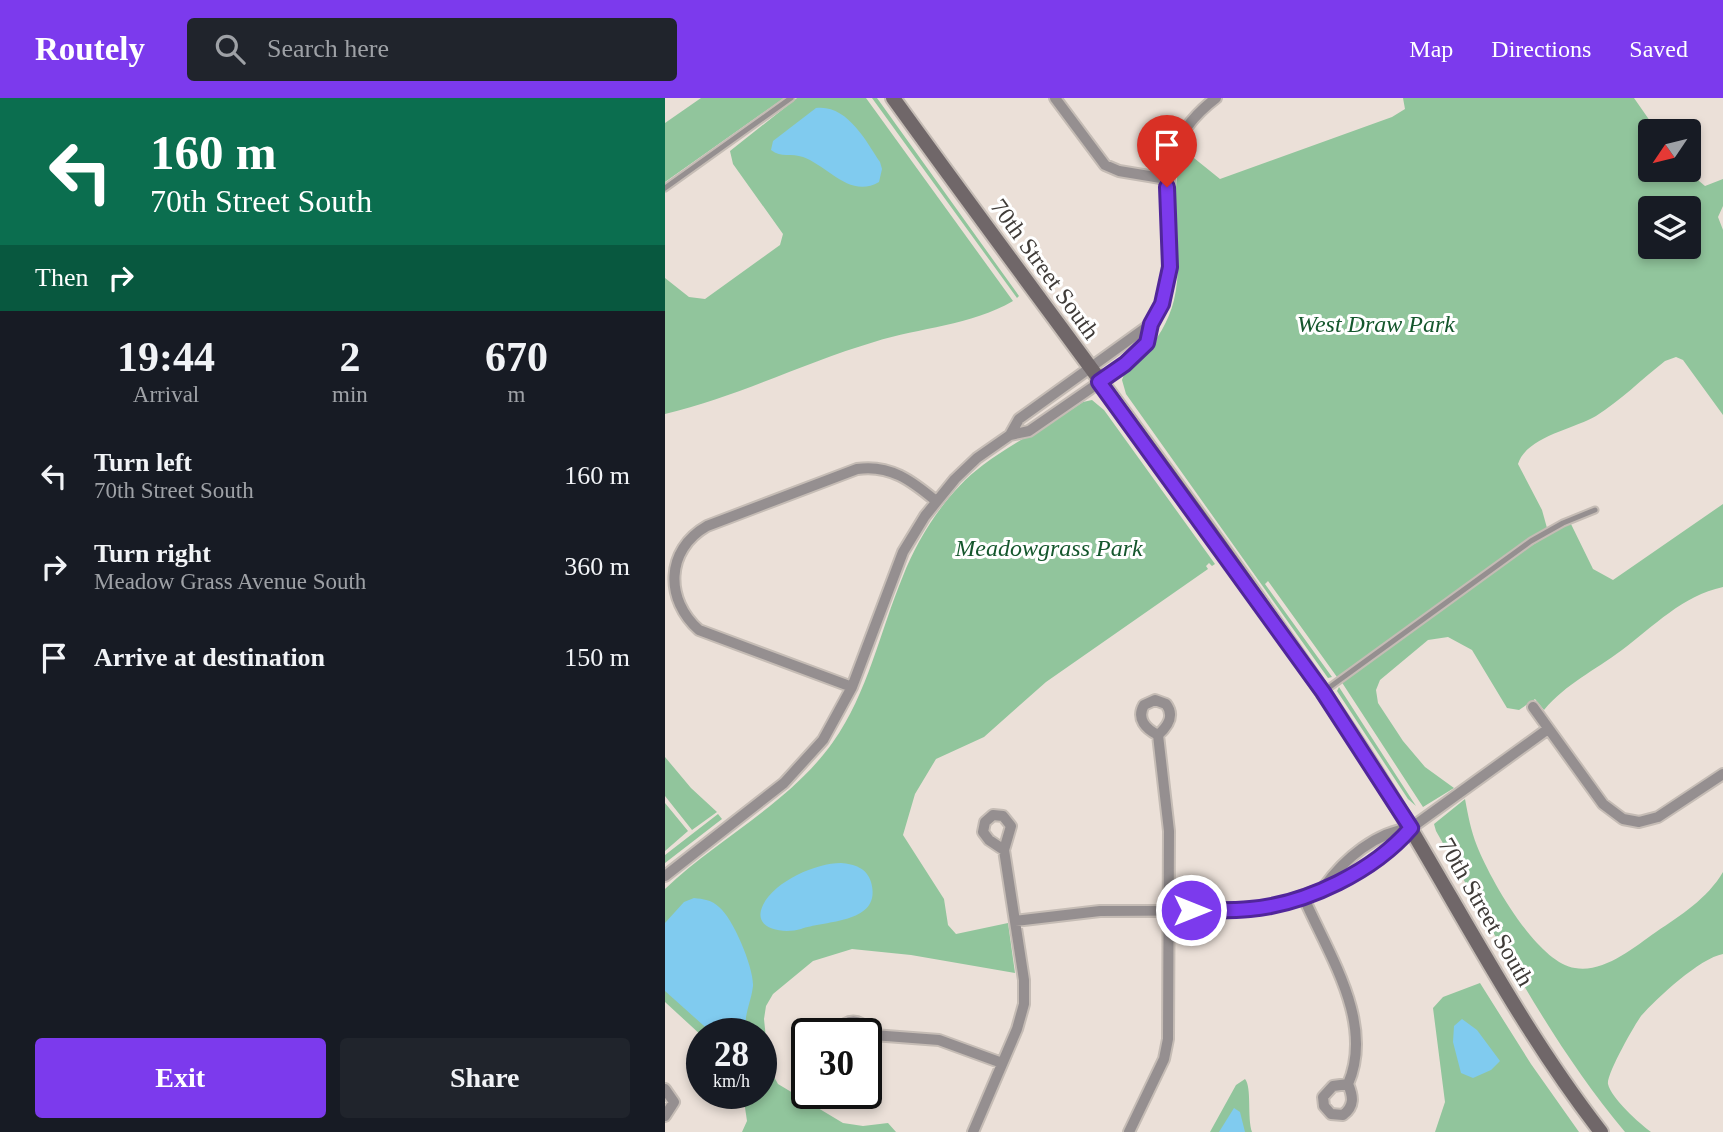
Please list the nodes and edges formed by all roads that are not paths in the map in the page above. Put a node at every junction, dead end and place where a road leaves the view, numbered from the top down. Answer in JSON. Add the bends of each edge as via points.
{"nodes":[{"id":1,"x":791,"y":98,"type":"edge"},
{"id":2,"x":893,"y":98,"type":"edge"},
{"id":3,"x":1055,"y":98,"type":"edge"},
{"id":4,"x":1216,"y":98,"type":"edge"},
{"id":5,"x":1167,"y":179,"type":"junction"},
{"id":6,"x":665,"y":188,"type":"edge"},
{"id":7,"x":1151,"y":324,"type":"junction"},
{"id":8,"x":1089,"y":369,"type":"junction"},
{"id":9,"x":1099,"y":382,"type":"junction"},
{"id":10,"x":1010,"y":435,"type":"junction"},
{"id":11,"x":936,"y":501,"type":"junction"},
{"id":12,"x":1595,"y":510,"type":"dead end"},
{"id":13,"x":670,"y":566,"type":"edge"},
{"id":14,"x":852,"y":687,"type":"junction"},
{"id":15,"x":1323,"y":692,"type":"junction"},
{"id":16,"x":1533,"y":707,"type":"dead end"},
{"id":17,"x":1548,"y":729,"type":"junction"},
{"id":18,"x":1158,"y":735,"type":"dead end"},
{"id":19,"x":1723,"y":774,"type":"edge"},
{"id":20,"x":1411,"y":828,"type":"junction"},
{"id":21,"x":1004,"y":850,"type":"dead end"},
{"id":22,"x":665,"y":876,"type":"edge"},
{"id":23,"x":1303,"y":897,"type":"junction"},
{"id":24,"x":1169,"y":910,"type":"junction"},
{"id":25,"x":1015,"y":921,"type":"junction"},
{"id":26,"x":882,"y":1039,"type":"edge"},
{"id":27,"x":1002,"y":1063,"type":"junction"},
{"id":28,"x":1348,"y":1084,"type":"dead end"},
{"id":29,"x":665,"y":1089,"type":"edge"},
{"id":30,"x":665,"y":1116,"type":"edge"},
{"id":31,"x":973,"y":1132,"type":"edge"},
{"id":32,"x":1129,"y":1132,"type":"edge"},
{"id":33,"x":1601,"y":1132,"type":"edge"}],
"edges":[{"from":1,"to":6,"type":"lane"},
{"from":2,"to":8,"type":"main road","name":"70th Street South"},
{"from":3,"to":5,"type":"street","via":[[1105,164],[1119,171]]},
{"from":4,"to":5,"type":"street","via":[[1180,139]]},
{"from":5,"to":7,"type":"street","via":[[1169,279]]},
{"from":7,"to":8,"type":"street"},
{"from":7,"to":9,"type":"street","via":[[1150,338],[1141,349]]},
{"from":8,"to":9,"type":"main road","name":"70th Street South"},
{"from":8,"to":10,"type":"street","via":[[1019,419]]},
{"from":9,"to":10,"type":"street","via":[[1029,431]]},
{"from":9,"to":15,"type":"main road","name":"70th Street South"},
{"from":10,"to":11,"type":"street","via":[[971,464]]},
{"from":11,"to":13,"type":"street","via":[[897,473],[856,469],[707,526],[687,542]]},
{"from":11,"to":14,"type":"street","via":[[903,552]]},
{"from":12,"to":15,"type":"lane","via":[[1531,541]]},
{"from":13,"to":14,"type":"street","via":[[677,601],[699,630]]},
{"from":14,"to":22,"type":"street","via":[[829,732],[799,769]]},
{"from":15,"to":20,"type":"main road","name":"70th Street South"},
{"from":16,"to":17,"type":"street"},
{"from":17,"to":19,"type":"street","via":[[1603,804],[1626,820],[1643,822],[1658,817]]},
{"from":17,"to":20,"type":"street"},
{"from":18,"to":24,"type":"street","via":[[1169,816]]},
{"from":20,"to":23,"type":"street","via":[[1390,830],[1338,868],[1324,887]]},
{"from":20,"to":33,"type":"main road","name":"70th Street South","via":[[1524,1023]]},
{"from":21,"to":25,"type":"street"},
{"from":23,"to":24,"type":"street","via":[[1251,909]]},
{"from":23,"to":28,"type":"street","via":[[1355,1017],[1357,1055]]},
{"from":24,"to":25,"type":"street","via":[[1091,911]]},
{"from":24,"to":32,"type":"street","via":[[1167,1046]]},
{"from":25,"to":27,"type":"street","via":[[1025,1000]]},
{"from":26,"to":27,"type":"street","via":[[948,1042]]},
{"from":27,"to":31,"type":"street"},
{"from":29,"to":30,"type":"street","via":[[674,1102]]}]}
